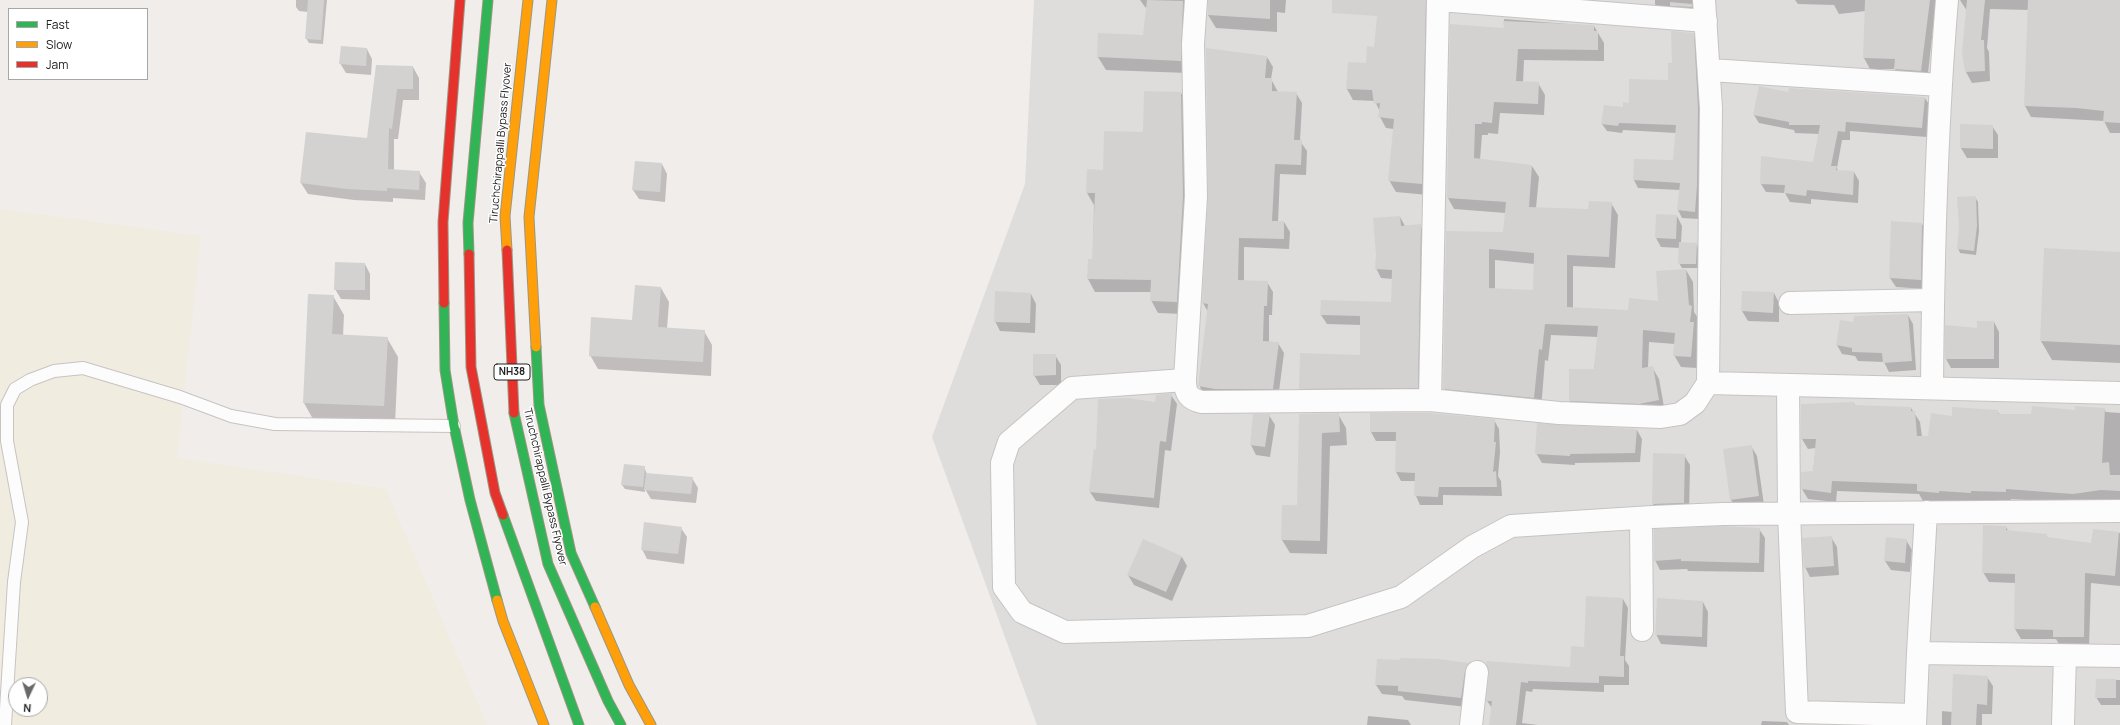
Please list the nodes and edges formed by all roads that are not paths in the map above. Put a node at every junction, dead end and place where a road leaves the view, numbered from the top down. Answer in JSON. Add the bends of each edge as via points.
{"nodes":[{"id":1,"x":460,"y":0,"type":"edge"},
{"id":2,"x":488,"y":0,"type":"edge"},
{"id":3,"x":528,"y":0,"type":"edge"},
{"id":4,"x":552,"y":0,"type":"edge"},
{"id":5,"x":1196,"y":0,"type":"edge"},
{"id":6,"x":1439,"y":0,"type":"edge"},
{"id":7,"x":1947,"y":0,"type":"edge"},
{"id":8,"x":1705,"y":10,"type":"edge"},
{"id":9,"x":1710,"y":70,"type":"junction"},
{"id":10,"x":1940,"y":85,"type":"junction"},
{"id":11,"x":1933,"y":300,"type":"junction"},
{"id":12,"x":1790,"y":303,"type":"dead end"},
{"id":13,"x":1185,"y":380,"type":"junction"},
{"id":14,"x":1708,"y":383,"type":"junction"},
{"id":15,"x":1788,"y":385,"type":"junction"},
{"id":16,"x":1932,"y":388,"type":"junction"},
{"id":17,"x":2120,"y":392,"type":"edge"},
{"id":18,"x":1430,"y":400,"type":"junction"},
{"id":19,"x":454,"y":426,"type":"junction"},
{"id":20,"x":2120,"y":511,"type":"edge"},
{"id":21,"x":1926,"y":512,"type":"junction"},
{"id":22,"x":1789,"y":513,"type":"junction"},
{"id":23,"x":1641,"y":518,"type":"junction"},
{"id":24,"x":1642,"y":630,"type":"dead end"},
{"id":25,"x":1918,"y":653,"type":"junction"},
{"id":26,"x":2065,"y":656,"type":"junction"},
{"id":27,"x":2120,"y":656,"type":"edge"},
{"id":28,"x":1477,"y":672,"type":"dead end"},
{"id":29,"x":1797,"y":719,"type":"edge"},
{"id":30,"x":1915,"y":720,"type":"edge"},
{"id":31,"x":5,"y":725,"type":"edge"},
{"id":32,"x":544,"y":725,"type":"edge"},
{"id":33,"x":579,"y":725,"type":"edge"},
{"id":34,"x":621,"y":725,"type":"edge"},
{"id":35,"x":651,"y":725,"type":"edge"},
{"id":36,"x":1471,"y":725,"type":"edge"},
{"id":37,"x":2063,"y":725,"type":"edge"}],
"edges":[{"from":1,"to":19,"type":"main road","via":[[443,222],[445,370]]},
{"from":2,"to":33,"type":"main road","via":[[468,223],[471,367],[495,493]]},
{"from":3,"to":34,"type":"main road","name":"Tiruchchirappalli Bypass Flyover","number":"NH38","via":[[505,216],[514,410],[548,564]]},
{"from":4,"to":35,"type":"main road","via":[[529,217],[538,405],[571,553],[629,685]]},
{"from":5,"to":13,"type":"street","via":[[1196,196]]},
{"from":6,"to":8,"type":"street"},
{"from":6,"to":18,"type":"street"},
{"from":7,"to":10,"type":"street"},
{"from":8,"to":9,"type":"street"},
{"from":9,"to":10,"type":"street"},
{"from":9,"to":14,"type":"street"},
{"from":10,"to":11,"type":"street"},
{"from":11,"to":12,"type":"street"},
{"from":11,"to":16,"type":"street"},
{"from":13,"to":18,"type":"street","via":[[1187,394],[1192,399],[1202,402]]},
{"from":13,"to":23,"type":"street","via":[[1072,388],[1009,442],[1002,463],[1004,587],[1022,612],[1065,632],[1308,626],[1401,597],[1472,547],[1511,526]]},
{"from":14,"to":15,"type":"street"},
{"from":14,"to":18,"type":"street","via":[[1695,403],[1680,414],[1661,417],[1559,413]]},
{"from":15,"to":16,"type":"street"},
{"from":15,"to":22,"type":"street"},
{"from":16,"to":17,"type":"street"},
{"from":19,"to":31,"type":"lane","via":[[275,424],[251,421],[83,368],[54,371],[15,389],[7,405],[7,441],[22,522],[14,582]]},
{"from":19,"to":32,"type":"main road","via":[[470,500],[503,621]]},
{"from":20,"to":21,"type":"street"},
{"from":21,"to":22,"type":"street"},
{"from":21,"to":25,"type":"street"},
{"from":22,"to":23,"type":"street"},
{"from":22,"to":29,"type":"street"},
{"from":23,"to":24,"type":"street"},
{"from":25,"to":26,"type":"street"},
{"from":25,"to":30,"type":"street"},
{"from":26,"to":27,"type":"street"},
{"from":26,"to":37,"type":"street"},
{"from":28,"to":36,"type":"street"},
{"from":29,"to":30,"type":"street"}]}
